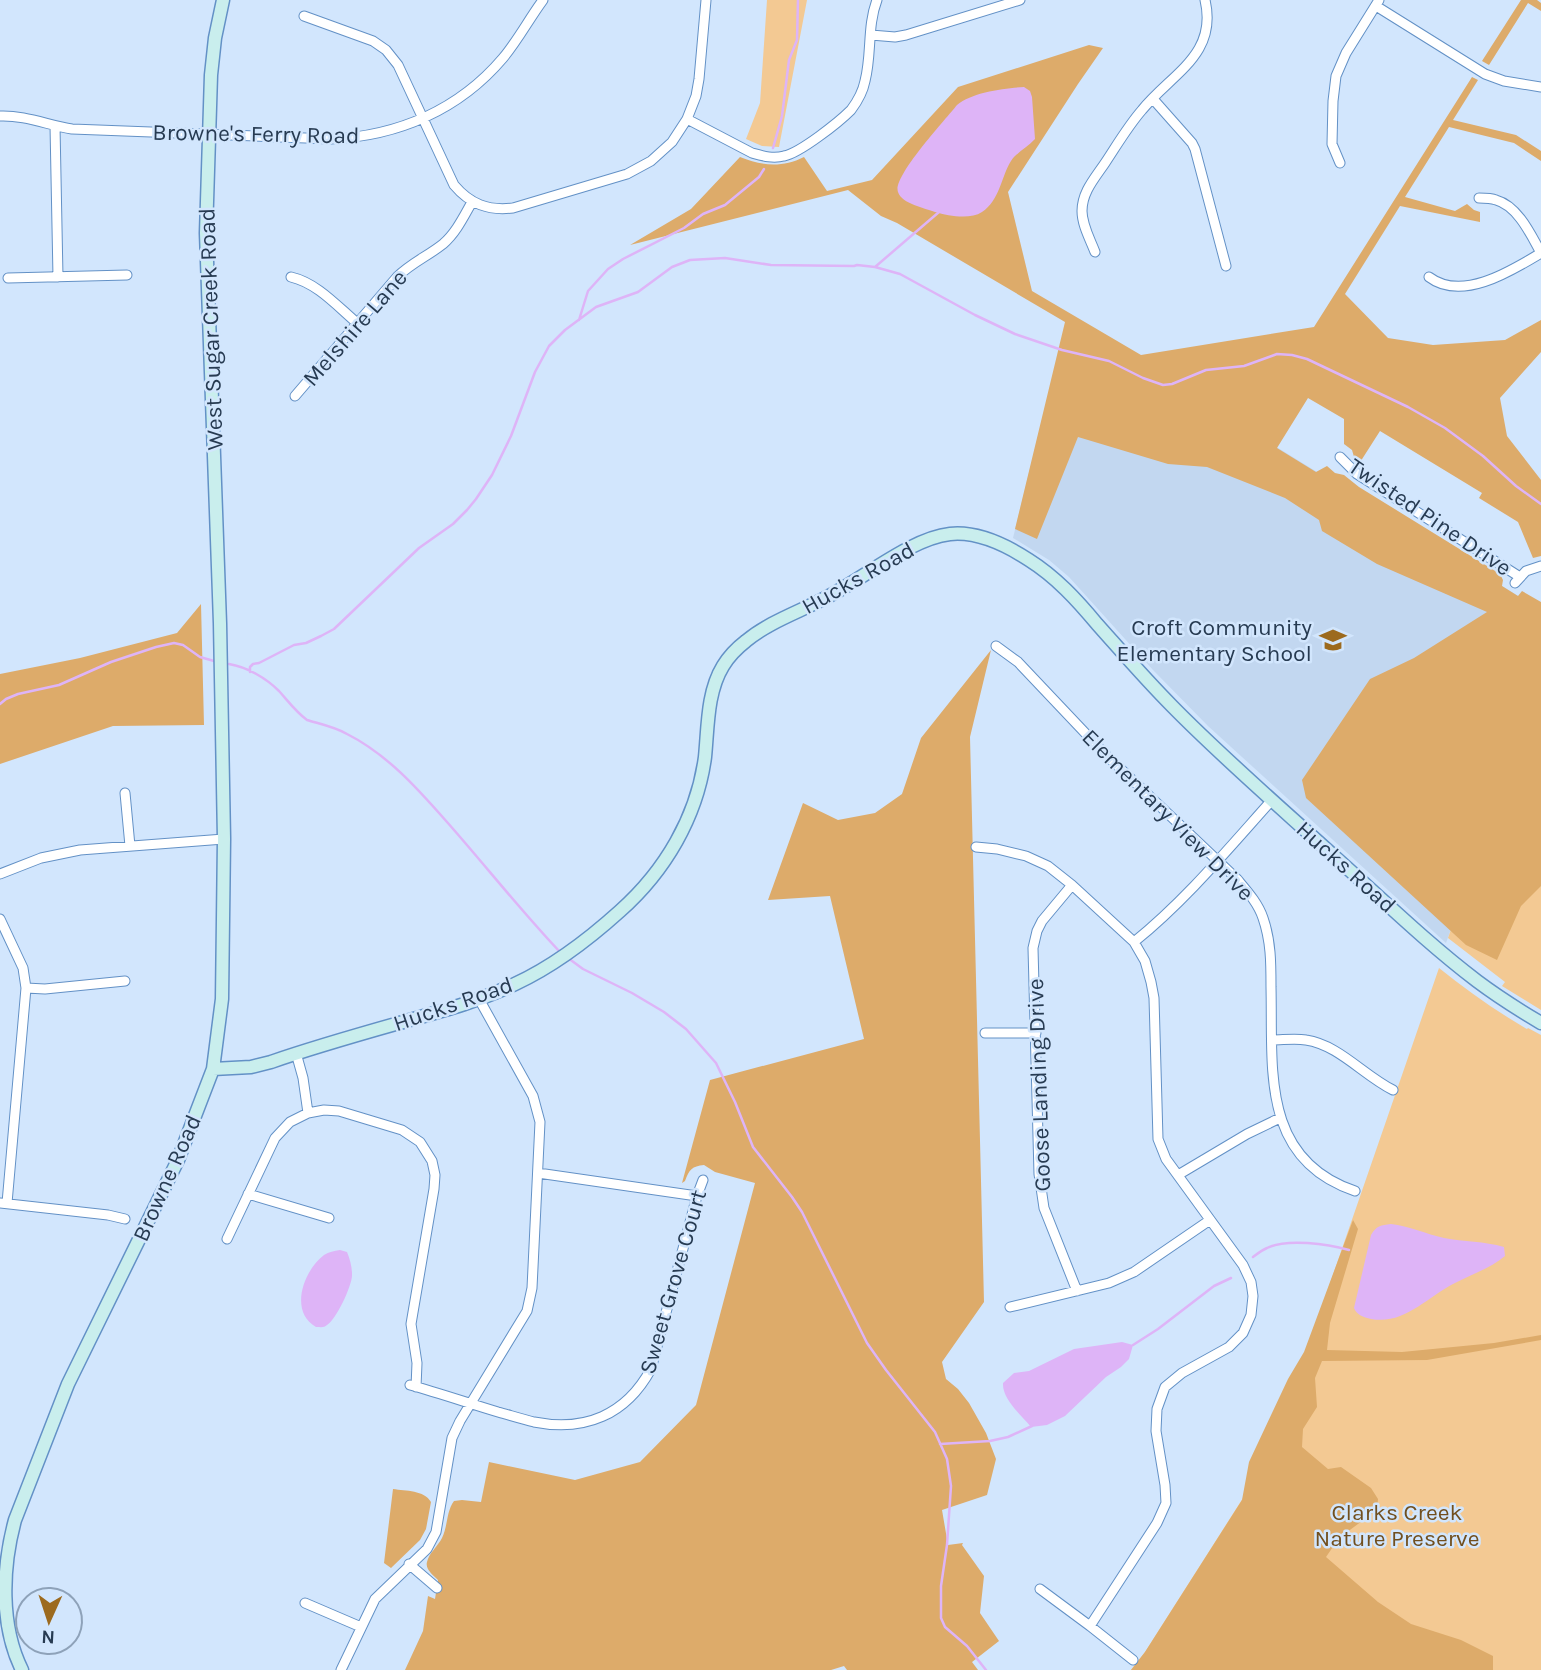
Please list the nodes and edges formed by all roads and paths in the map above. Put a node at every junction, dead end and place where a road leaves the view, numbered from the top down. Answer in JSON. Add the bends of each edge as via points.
{"nodes":[{"id":1,"x":223,"y":0,"type":"edge"},
{"id":2,"x":543,"y":0,"type":"edge"},
{"id":3,"x":706,"y":0,"type":"edge"},
{"id":4,"x":877,"y":0,"type":"edge"},
{"id":5,"x":1020,"y":0,"type":"edge"},
{"id":6,"x":1206,"y":0,"type":"edge"},
{"id":7,"x":1378,"y":3,"type":"edge"},
{"id":8,"x":303,"y":16,"type":"dead end"},
{"id":9,"x":871,"y":35,"type":"junction"},
{"id":10,"x":1541,"y":87,"type":"edge"},
{"id":11,"x":1153,"y":99,"type":"junction"},
{"id":12,"x":0,"y":116,"type":"edge"},
{"id":13,"x":422,"y":119,"type":"junction"},
{"id":14,"x":687,"y":119,"type":"junction"},
{"id":15,"x":55,"y":126,"type":"junction"},
{"id":16,"x":209,"y":135,"type":"junction"},
{"id":17,"x":1340,"y":163,"type":"dead end"},
{"id":18,"x":1479,"y":198,"type":"dead end"},
{"id":19,"x":472,"y":202,"type":"junction"},
{"id":20,"x":1095,"y":252,"type":"dead end"},
{"id":21,"x":1541,"y":253,"type":"edge"},
{"id":22,"x":1226,"y":266,"type":"dead end"},
{"id":23,"x":128,"y":275,"type":"dead end"},
{"id":24,"x":58,"y":277,"type":"junction"},
{"id":25,"x":291,"y":277,"type":"dead end"},
{"id":26,"x":1429,"y":277,"type":"dead end"},
{"id":27,"x":8,"y":278,"type":"dead end"},
{"id":28,"x":357,"y":323,"type":"junction"},
{"id":29,"x":295,"y":396,"type":"dead end"},
{"id":30,"x":1340,"y":457,"type":"dead end"},
{"id":31,"x":1541,"y":566,"type":"edge"},
{"id":32,"x":996,"y":646,"type":"dead end"},
{"id":33,"x":221,"y":659,"type":"joint"},
{"id":34,"x":125,"y":793,"type":"dead end"},
{"id":35,"x":1272,"y":800,"type":"junction"},
{"id":36,"x":224,"y":839,"type":"junction"},
{"id":37,"x":130,"y":846,"type":"junction"},
{"id":38,"x":976,"y":847,"type":"dead end"},
{"id":39,"x":1218,"y":861,"type":"junction"},
{"id":40,"x":0,"y":874,"type":"edge"},
{"id":41,"x":1072,"y":886,"type":"junction"},
{"id":42,"x":0,"y":919,"type":"edge"},
{"id":43,"x":1134,"y":942,"type":"junction"},
{"id":44,"x":125,"y":981,"type":"dead end"},
{"id":45,"x":26,"y":988,"type":"junction"},
{"id":46,"x":480,"y":999,"type":"junction"},
{"id":47,"x":1541,"y":1023,"type":"edge"},
{"id":48,"x":1036,"y":1032,"type":"junction"},
{"id":49,"x":985,"y":1033,"type":"dead end"},
{"id":50,"x":1272,"y":1040,"type":"junction"},
{"id":51,"x":296,"y":1053,"type":"junction"},
{"id":52,"x":213,"y":1069,"type":"junction"},
{"id":53,"x":1393,"y":1090,"type":"dead end"},
{"id":54,"x":309,"y":1113,"type":"junction"},
{"id":55,"x":1280,"y":1118,"type":"junction"},
{"id":56,"x":538,"y":1173,"type":"junction"},
{"id":57,"x":1178,"y":1175,"type":"junction"},
{"id":58,"x":703,"y":1180,"type":"dead end"},
{"id":59,"x":1355,"y":1191,"type":"dead end"},
{"id":60,"x":248,"y":1194,"type":"junction"},
{"id":61,"x":697,"y":1196,"type":"junction"},
{"id":62,"x":3,"y":1203,"type":"edge"},
{"id":63,"x":125,"y":1219,"type":"dead end"},
{"id":64,"x":329,"y":1219,"type":"dead end"},
{"id":65,"x":1210,"y":1220,"type":"junction"},
{"id":66,"x":227,"y":1238,"type":"dead end"},
{"id":67,"x":1077,"y":1291,"type":"junction"},
{"id":68,"x":1010,"y":1307,"type":"dead end"},
{"id":69,"x":471,"y":1404,"type":"junction"},
{"id":70,"x":409,"y":1564,"type":"junction"},
{"id":71,"x":437,"y":1588,"type":"dead end"},
{"id":72,"x":1040,"y":1590,"type":"dead end"},
{"id":73,"x":305,"y":1603,"type":"dead end"},
{"id":74,"x":1090,"y":1626,"type":"junction"},
{"id":75,"x":361,"y":1627,"type":"junction"},
{"id":76,"x":1133,"y":1660,"type":"dead end"},
{"id":77,"x":22,"y":1670,"type":"edge"},
{"id":78,"x":341,"y":1670,"type":"edge"}],
"edges":[{"from":1,"to":16,"type":"main road","name":"West Sugar Creek Road","via":[[212,61]]},
{"from":2,"to":13,"type":"street","name":"Browne's Ferry Road","via":[[491,72],[457,100]]},
{"from":3,"to":14,"type":"street","via":[[699,79]]},
{"from":4,"to":9,"type":"street"},
{"from":5,"to":9,"type":"street","via":[[906,36]]},
{"from":6,"to":11,"type":"street","via":[[1204,41],[1192,60]]},
{"from":7,"to":10,"type":"street","via":[[1485,74]]},
{"from":7,"to":17,"type":"street","via":[[1336,76],[1332,145]]},
{"from":8,"to":13,"type":"street","via":[[386,50],[398,65]]},
{"from":9,"to":14,"type":"street","via":[[865,82],[854,106],[796,153],[780,157],[752,153]]},
{"from":11,"to":20,"type":"street","via":[[1087,190],[1083,221]]},
{"from":11,"to":22,"type":"street","via":[[1195,149]]},
{"from":12,"to":15,"type":"street","name":"Browne's Ferry Road"},
{"from":13,"to":16,"type":"street","name":"Browne's Ferry Road","via":[[351,138]]},
{"from":13,"to":19,"type":"street","via":[[454,185]]},
{"from":14,"to":19,"type":"street","via":[[660,153],[627,174],[513,208],[488,208]]},
{"from":15,"to":16,"type":"street","name":"Browne's Ferry Road"},
{"from":15,"to":24,"type":"street"},
{"from":16,"to":33,"type":"main road","name":"West Sugar Creek Road","via":[[206,233]]},
{"from":18,"to":21,"type":"street","via":[[1508,206]]},
{"from":19,"to":28,"type":"street","name":"Melshire Lane","via":[[453,234],[404,269]]},
{"from":21,"to":26,"type":"street","via":[[1501,276],[1472,285],[1442,285]]},
{"from":23,"to":24,"type":"street"},
{"from":24,"to":27,"type":"street"},
{"from":25,"to":28,"type":"street","via":[[316,288]]},
{"from":28,"to":29,"type":"street","name":"Melshire Lane"},
{"from":30,"to":31,"type":"street","name":"Twisted Pine Drive","via":[[1357,474],[1517,580],[1525,571]]},
{"from":32,"to":39,"type":"street","name":"Elementary View Drive","via":[[1018,662]]},
{"from":33,"to":36,"type":"main road","name":"Browne Road"},
{"from":34,"to":37,"type":"street"},
{"from":35,"to":39,"type":"street"},
{"from":35,"to":46,"type":"main road","name":"Hucks Road","via":[[1170,704],[1052,576],[987,538],[945,534],[914,546],[760,631],[735,650],[721,669],[710,703],[694,806],[654,875],[635,897],[570,951],[518,983]]},
{"from":35,"to":47,"type":"main road","name":"Hucks Road","via":[[1457,965]]},
{"from":36,"to":37,"type":"street"},
{"from":36,"to":52,"type":"main road","name":"Browne Road","via":[[222,999]]},
{"from":37,"to":40,"type":"street","via":[[41,858]]},
{"from":38,"to":41,"type":"street","via":[[1026,856],[1048,866]]},
{"from":39,"to":43,"type":"street"},
{"from":39,"to":50,"type":"street","name":"Elementary View Drive","via":[[1237,878],[1262,915],[1270,951]]},
{"from":41,"to":43,"type":"street"},
{"from":41,"to":48,"type":"street","name":"Goose Landing Drive","via":[[1037,931],[1033,948]]},
{"from":42,"to":45,"type":"street","via":[[23,968]]},
{"from":43,"to":57,"type":"street","via":[[1145,961],[1154,998],[1158,1139]]},
{"from":44,"to":45,"type":"street"},
{"from":45,"to":62,"type":"street"},
{"from":46,"to":51,"type":"main road","name":"Hucks Road"},
{"from":46,"to":56,"type":"street","via":[[533,1096],[540,1122]]},
{"from":48,"to":49,"type":"street"},
{"from":48,"to":67,"type":"street","name":"Goose Landing Drive","via":[[1038,1174],[1044,1208]]},
{"from":50,"to":53,"type":"street","via":[[1303,1039],[1331,1048]]},
{"from":50,"to":55,"type":"street","name":"Elementary View Drive"},
{"from":51,"to":52,"type":"main road","name":"Hucks Road","via":[[251,1066]]},
{"from":51,"to":54,"type":"street"},
{"from":52,"to":77,"type":"main road","name":"Browne Road","via":[[178,1160],[68,1384],[15,1520],[5,1565],[4,1604],[8,1639]]},
{"from":54,"to":60,"type":"street","via":[[290,1122],[275,1138]]},
{"from":54,"to":69,"type":"street","name":"Sweet Grove Court","via":[[339,1111],[402,1130],[420,1142],[432,1161],[434,1189],[411,1324],[417,1363],[413,1386]]},
{"from":55,"to":57,"type":"street"},
{"from":55,"to":59,"type":"street","name":"Elementary View Drive","via":[[1306,1161],[1338,1185]]},
{"from":56,"to":61,"type":"street"},
{"from":56,"to":69,"type":"street","via":[[527,1311]]},
{"from":57,"to":65,"type":"street"},
{"from":58,"to":61,"type":"street","name":"Sweet Grove Court"},
{"from":60,"to":64,"type":"street"},
{"from":60,"to":66,"type":"street"},
{"from":61,"to":69,"type":"street","name":"Sweet Grove Court","via":[[651,1369],[624,1404],[585,1423],[565,1425],[534,1422]]},
{"from":62,"to":63,"type":"street"},
{"from":65,"to":67,"type":"street","via":[[1134,1272]]},
{"from":65,"to":74,"type":"street","via":[[1251,1282],[1251,1315],[1243,1333],[1229,1347],[1165,1387],[1156,1431],[1166,1503]]},
{"from":67,"to":68,"type":"street"},
{"from":69,"to":70,"type":"street","via":[[452,1438],[436,1532],[427,1549]]},
{"from":70,"to":71,"type":"street"},
{"from":70,"to":75,"type":"street","via":[[375,1599]]},
{"from":72,"to":74,"type":"street"},
{"from":73,"to":75,"type":"street"},
{"from":74,"to":76,"type":"street"},
{"from":75,"to":78,"type":"street"}]}
